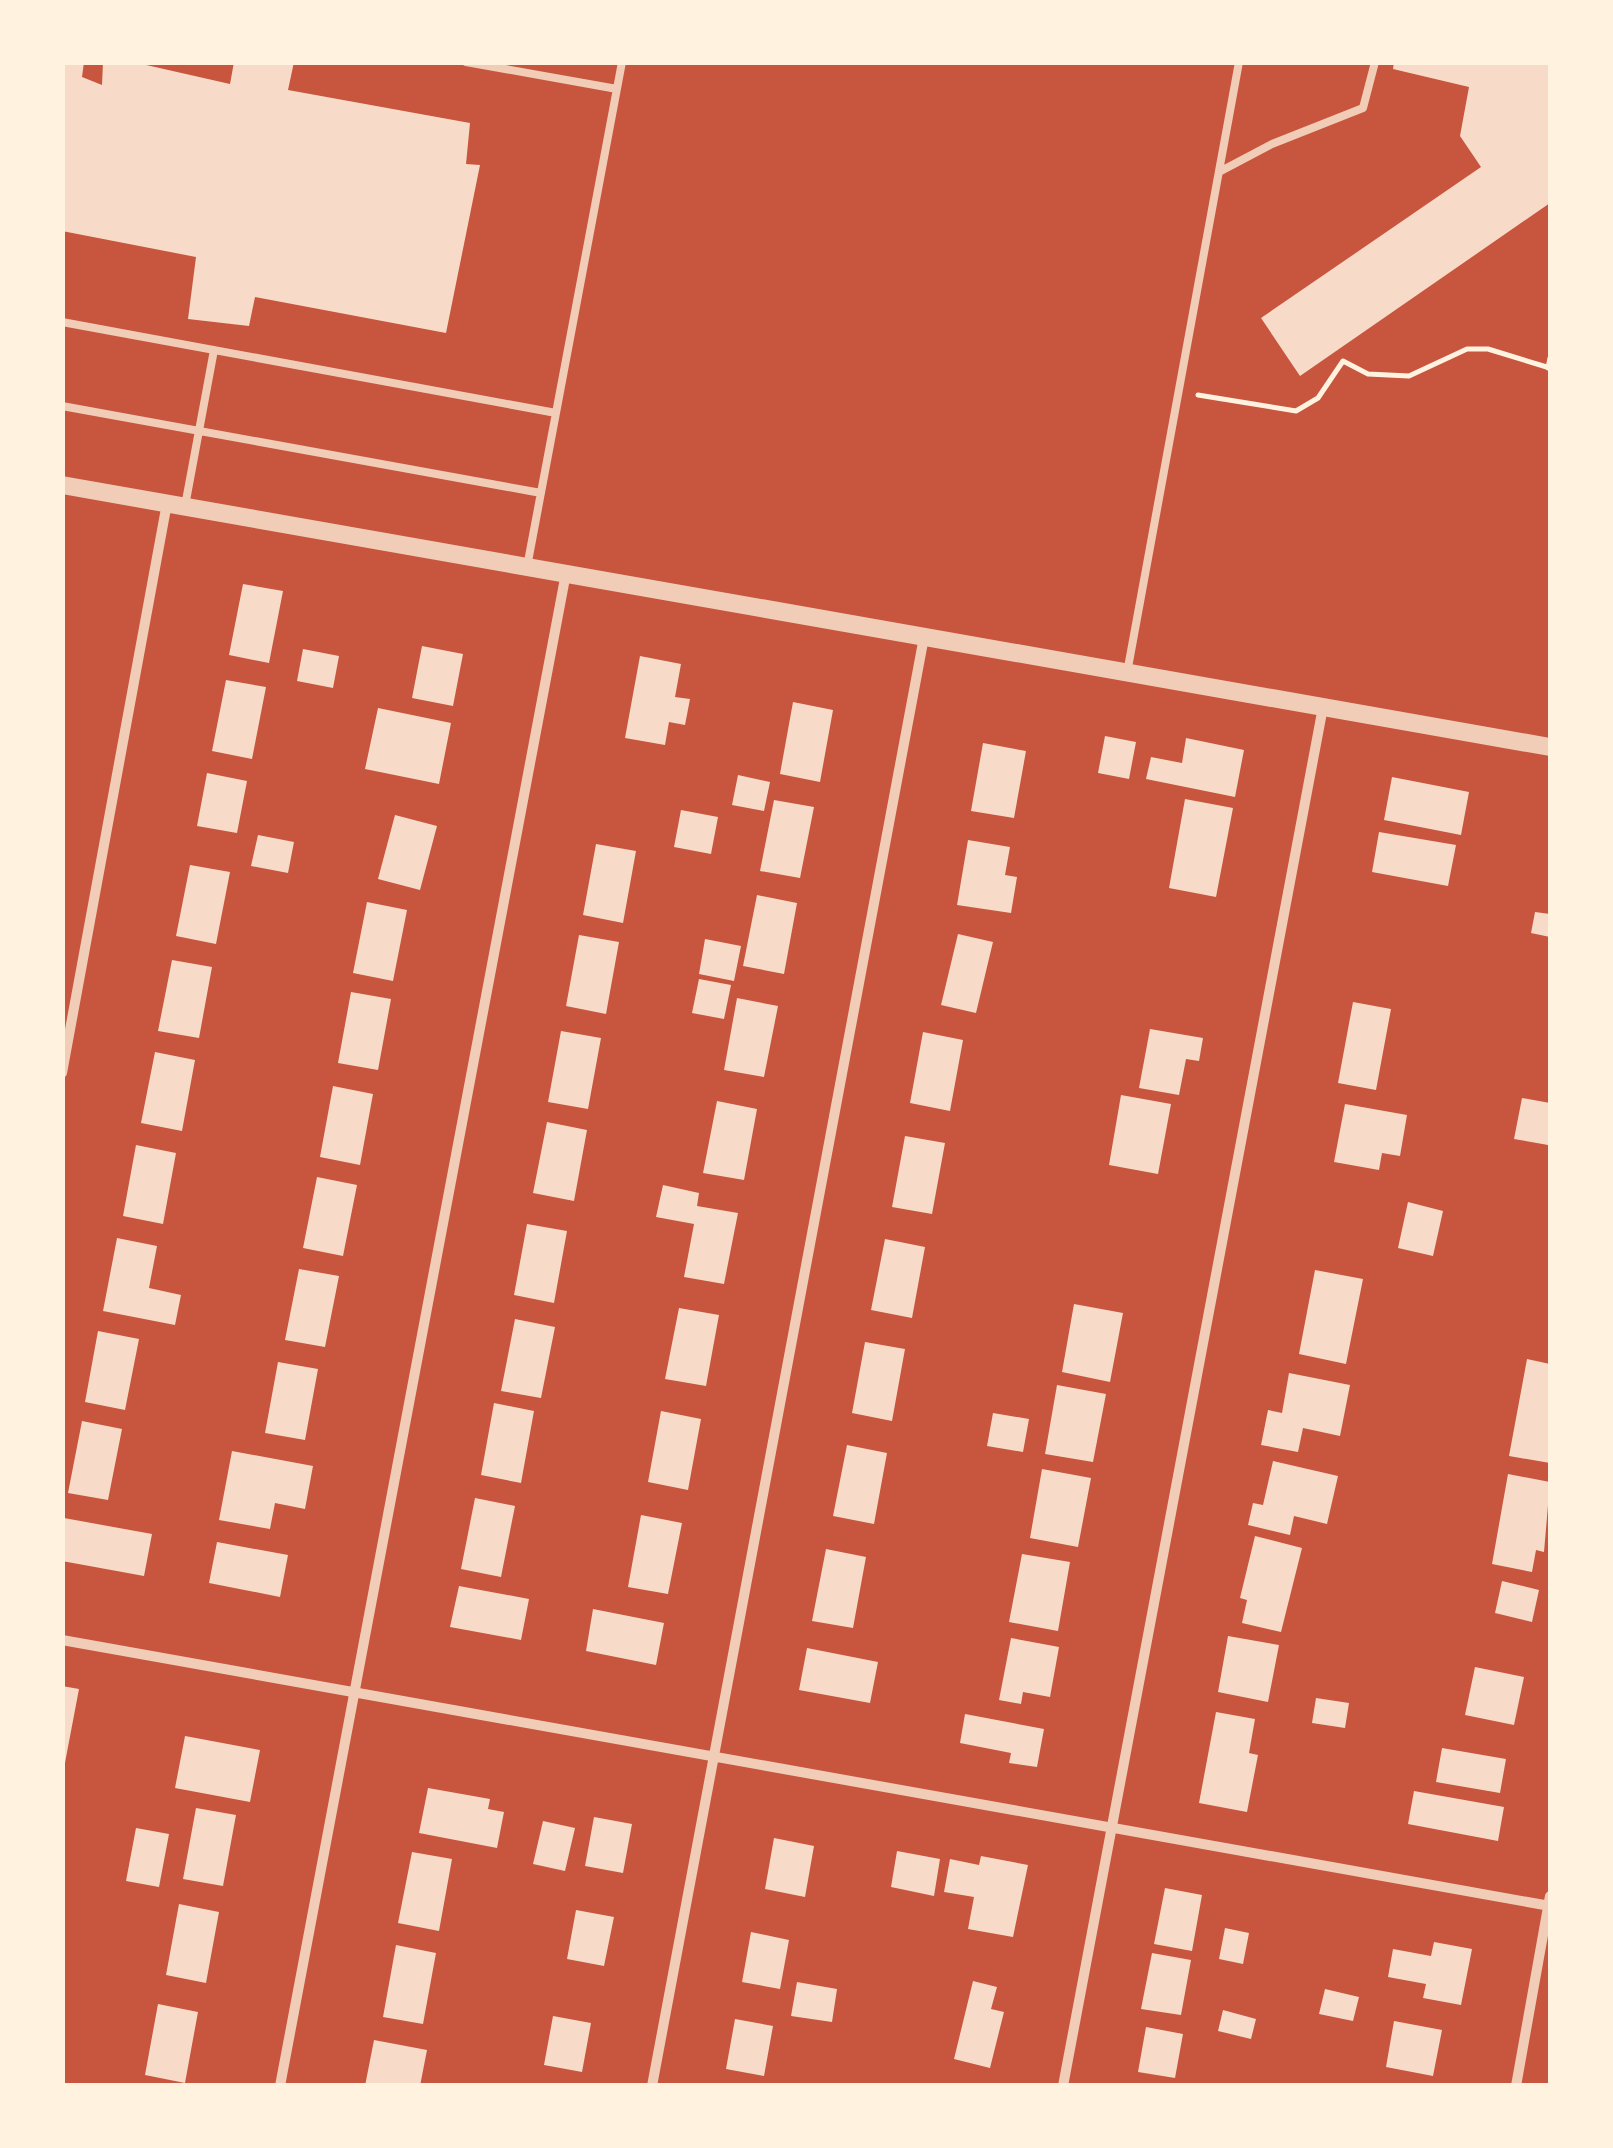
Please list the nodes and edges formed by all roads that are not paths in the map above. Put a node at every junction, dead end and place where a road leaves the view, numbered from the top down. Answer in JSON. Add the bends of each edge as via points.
{"nodes":[{"id":1,"x":466,"y":62,"type":"edge"},
{"id":2,"x":622,"y":62,"type":"edge"},
{"id":3,"x":1239,"y":62,"type":"edge"},
{"id":4,"x":1375,"y":62,"type":"edge"},
{"id":5,"x":617,"y":88,"type":"junction"},
{"id":6,"x":1219,"y":172,"type":"junction"},
{"id":7,"x":62,"y":322,"type":"edge"},
{"id":8,"x":214,"y":350,"type":"junction"},
{"id":9,"x":62,"y":406,"type":"edge"},
{"id":10,"x":556,"y":412,"type":"junction"},
{"id":11,"x":200,"y":431,"type":"junction"},
{"id":12,"x":62,"y":484,"type":"edge"},
{"id":13,"x":541,"y":493,"type":"junction"},
{"id":14,"x":176,"y":505,"type":"junction"},
{"id":15,"x":527,"y":567,"type":"junction"},
{"id":16,"x":566,"y":574,"type":"junction"},
{"id":17,"x":924,"y":636,"type":"junction"},
{"id":18,"x":1127,"y":672,"type":"junction"},
{"id":19,"x":1323,"y":707,"type":"junction"},
{"id":20,"x":1550,"y":748,"type":"edge"},
{"id":21,"x":62,"y":1073,"type":"edge"},
{"id":22,"x":62,"y":1640,"type":"edge"},
{"id":23,"x":354,"y":1695,"type":"junction"},
{"id":24,"x":711,"y":1758,"type":"junction"},
{"id":25,"x":1110,"y":1829,"type":"junction"},
{"id":26,"x":1550,"y":1902,"type":"edge"},
{"id":27,"x":280,"y":2086,"type":"edge"},
{"id":28,"x":652,"y":2086,"type":"edge"},
{"id":29,"x":1063,"y":2086,"type":"edge"},
{"id":30,"x":1516,"y":2086,"type":"edge"}],
"edges":[{"from":1,"to":5,"type":"lane"},
{"from":2,"to":5,"type":"lane"},
{"from":3,"to":6,"type":"lane"},
{"from":4,"to":6,"type":"lane","via":[[1363,108]]},
{"from":5,"to":10,"type":"lane"},
{"from":6,"to":18,"type":"lane"},
{"from":7,"to":8,"type":"lane"},
{"from":8,"to":10,"type":"lane"},
{"from":8,"to":11,"type":"lane"},
{"from":9,"to":11,"type":"lane"},
{"from":10,"to":13,"type":"lane"},
{"from":11,"to":13,"type":"lane"},
{"from":11,"to":14,"type":"lane"},
{"from":12,"to":14,"type":"street"},
{"from":13,"to":15,"type":"lane"},
{"from":14,"to":15,"type":"street"},
{"from":14,"to":21,"type":"street"},
{"from":15,"to":16,"type":"street"},
{"from":16,"to":17,"type":"street"},
{"from":16,"to":23,"type":"street"},
{"from":17,"to":18,"type":"street"},
{"from":17,"to":24,"type":"street"},
{"from":18,"to":19,"type":"street"},
{"from":19,"to":20,"type":"street"},
{"from":19,"to":25,"type":"street"},
{"from":22,"to":23,"type":"street"},
{"from":23,"to":24,"type":"street"},
{"from":23,"to":27,"type":"street"},
{"from":24,"to":25,"type":"street"},
{"from":24,"to":28,"type":"street"},
{"from":25,"to":26,"type":"street"},
{"from":25,"to":29,"type":"street"},
{"from":26,"to":30,"type":"street"}]}
